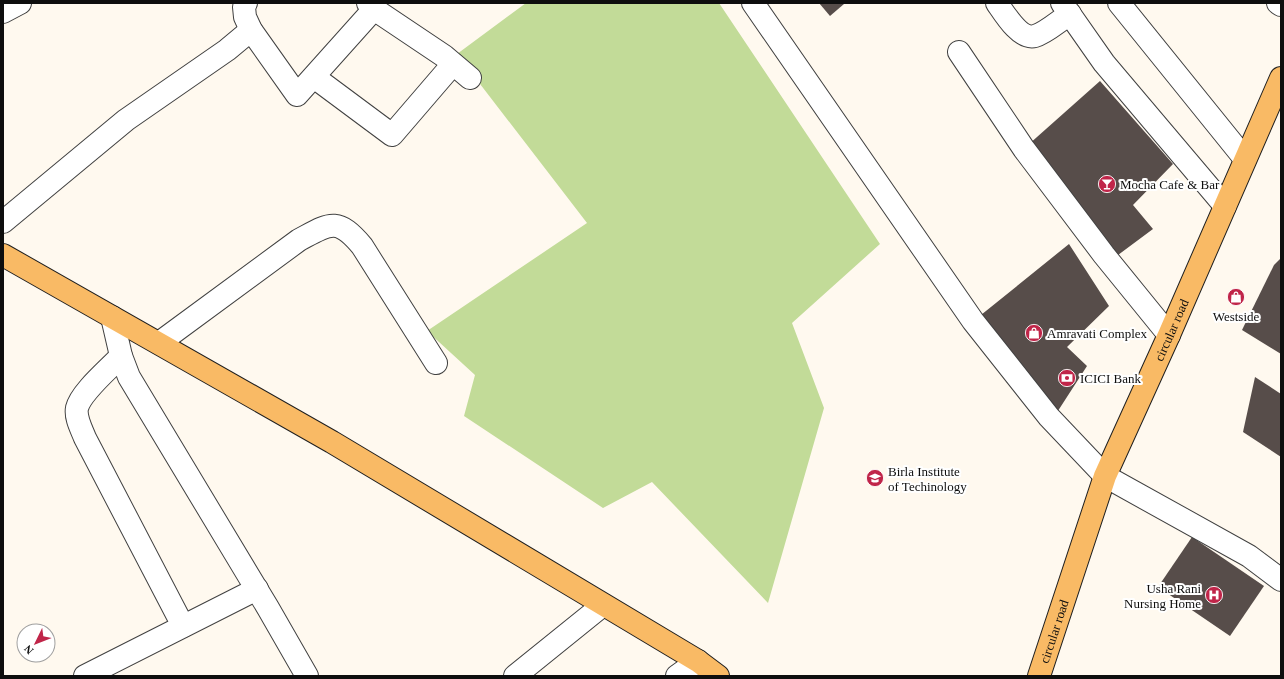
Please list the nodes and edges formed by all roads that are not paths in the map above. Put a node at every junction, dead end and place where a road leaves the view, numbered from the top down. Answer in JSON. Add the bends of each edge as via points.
{"nodes":[{"id":1,"x":20,"y":3,"type":"edge"},
{"id":2,"x":246,"y":3,"type":"edge"},
{"id":3,"x":753,"y":3,"type":"edge"},
{"id":4,"x":997,"y":3,"type":"edge"},
{"id":5,"x":1119,"y":3,"type":"edge"},
{"id":6,"x":1278,"y":3,"type":"edge"},
{"id":7,"x":1281,"y":5,"type":"edge"},
{"id":8,"x":371,"y":6,"type":"edge"},
{"id":9,"x":1066,"y":8,"type":"edge"},
{"id":10,"x":3,"y":12,"type":"edge"},
{"id":11,"x":251,"y":30,"type":"junction"},
{"id":12,"x":959,"y":52,"type":"dead end"},
{"id":13,"x":453,"y":64,"type":"junction"},
{"id":14,"x":314,"y":77,"type":"junction"},
{"id":15,"x":470,"y":78,"type":"dead end"},
{"id":16,"x":1281,"y":78,"type":"edge"},
{"id":17,"x":1245,"y":159,"type":"junction"},
{"id":18,"x":1225,"y":206,"type":"junction"},
{"id":19,"x":884,"y":214,"type":"dead end"},
{"id":20,"x":3,"y":222,"type":"edge"},
{"id":21,"x":3,"y":255,"type":"edge"},
{"id":22,"x":112,"y":317,"type":"junction"},
{"id":23,"x":1169,"y":335,"type":"junction"},
{"id":24,"x":159,"y":343,"type":"junction"},
{"id":25,"x":121,"y":356,"type":"junction"},
{"id":26,"x":436,"y":363,"type":"dead end"},
{"id":27,"x":1103,"y":483,"type":"junction"},
{"id":28,"x":1281,"y":580,"type":"edge"},
{"id":29,"x":257,"y":589,"type":"junction"},
{"id":30,"x":603,"y":605,"type":"junction"},
{"id":31,"x":183,"y":626,"type":"junction"},
{"id":32,"x":698,"y":661,"type":"junction"},
{"id":33,"x":85,"y":676,"type":"edge"},
{"id":34,"x":307,"y":676,"type":"edge"},
{"id":35,"x":515,"y":676,"type":"edge"},
{"id":36,"x":677,"y":676,"type":"edge"},
{"id":37,"x":718,"y":676,"type":"edge"},
{"id":38,"x":1039,"y":676,"type":"edge"}],
"edges":[{"from":1,"to":10,"type":"street"},
{"from":2,"to":11,"type":"street","via":[[245,17]]},
{"from":3,"to":27,"type":"street","via":[[973,320]]},
{"from":4,"to":9,"type":"street","via":[[1014,27],[1024,35],[1034,37],[1044,31]]},
{"from":5,"to":17,"type":"street"},
{"from":6,"to":7,"type":"street"},
{"from":8,"to":13,"type":"street"},
{"from":8,"to":14,"type":"street"},
{"from":9,"to":18,"type":"street","via":[[1104,63]]},
{"from":11,"to":14,"type":"street","via":[[297,95]]},
{"from":11,"to":20,"type":"street","via":[[227,50],[126,120]]},
{"from":12,"to":23,"type":"street","via":[[1024,149],[1104,255]]},
{"from":13,"to":14,"type":"street","via":[[392,135]]},
{"from":13,"to":15,"type":"street"},
{"from":16,"to":17,"type":"main road","name":"circular road"},
{"from":17,"to":18,"type":"main road","name":"circular road"},
{"from":18,"to":23,"type":"main road","name":"circular road"},
{"from":19,"to":27,"type":"street","via":[[1030,408]]},
{"from":21,"to":22,"type":"main road"},
{"from":22,"to":24,"type":"main road"},
{"from":22,"to":25,"type":"street"},
{"from":23,"to":27,"type":"main road","name":"circular road"},
{"from":24,"to":26,"type":"street","via":[[300,240],[324,227],[339,226],[351,232],[362,246]]},
{"from":24,"to":30,"type":"main road","via":[[332,442]]},
{"from":25,"to":29,"type":"street","via":[[129,377]]},
{"from":25,"to":31,"type":"street","via":[[84,394],[77,409],[78,419],[85,438]]},
{"from":27,"to":28,"type":"street","via":[[1249,556]]},
{"from":27,"to":38,"type":"main road","name":"circular road"},
{"from":29,"to":31,"type":"street"},
{"from":29,"to":34,"type":"street"},
{"from":30,"to":32,"type":"main road"},
{"from":30,"to":35,"type":"street"},
{"from":31,"to":33,"type":"street"},
{"from":32,"to":36,"type":"street"},
{"from":32,"to":37,"type":"main road"}]}
